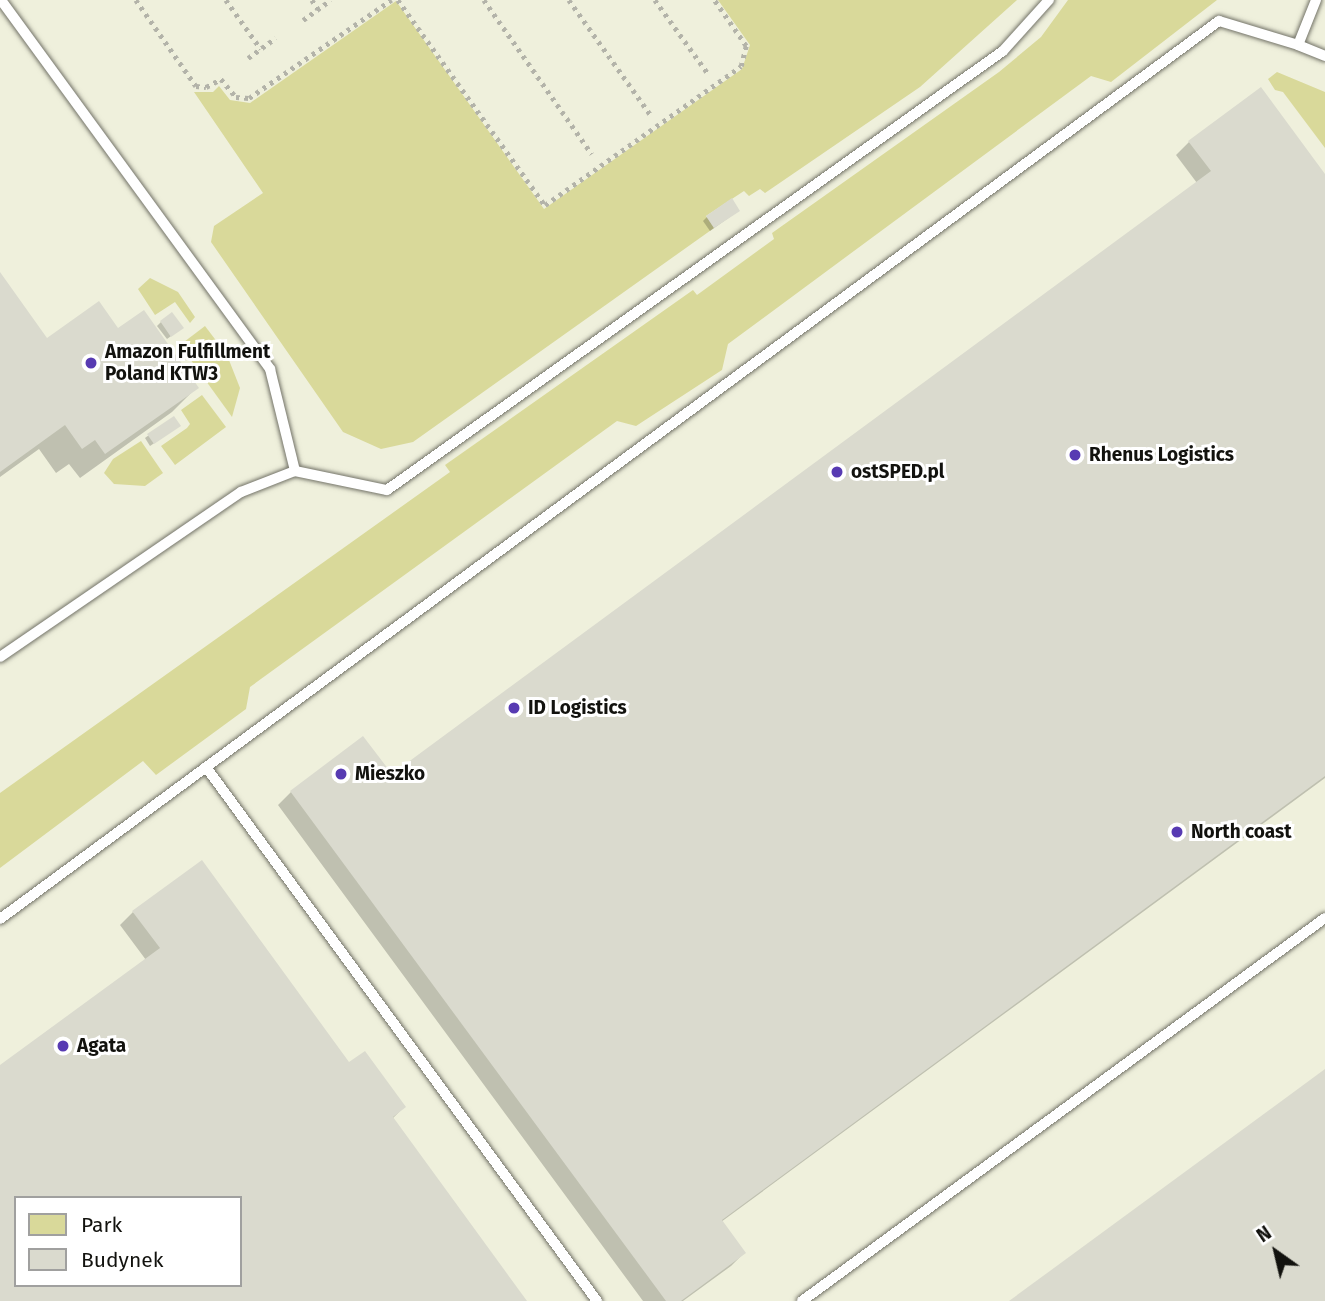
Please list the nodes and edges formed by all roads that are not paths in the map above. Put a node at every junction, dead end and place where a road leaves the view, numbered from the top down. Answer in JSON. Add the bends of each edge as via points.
{"nodes":[{"id":1,"x":1,"y":0,"type":"edge"},
{"id":2,"x":1049,"y":0,"type":"edge"},
{"id":3,"x":1315,"y":0,"type":"edge"},
{"id":4,"x":1298,"y":45,"type":"junction"},
{"id":5,"x":1325,"y":56,"type":"edge"},
{"id":6,"x":295,"y":471,"type":"junction"},
{"id":7,"x":0,"y":657,"type":"edge"},
{"id":8,"x":206,"y":767,"type":"junction"},
{"id":9,"x":1325,"y":918,"type":"edge"},
{"id":10,"x":0,"y":919,"type":"edge"},
{"id":11,"x":597,"y":1301,"type":"edge"},
{"id":12,"x":802,"y":1301,"type":"edge"}],
"edges":[{"from":1,"to":6,"type":"lane","via":[[270,369]]},
{"from":2,"to":6,"type":"lane","via":[[1003,51],[387,489]]},
{"from":3,"to":4,"type":"lane"},
{"from":4,"to":5,"type":"lane"},
{"from":4,"to":8,"type":"lane","via":[[1219,21]]},
{"from":6,"to":7,"type":"lane","via":[[241,492]]},
{"from":8,"to":10,"type":"lane"},
{"from":8,"to":11,"type":"lane"},
{"from":9,"to":12,"type":"lane"}]}
